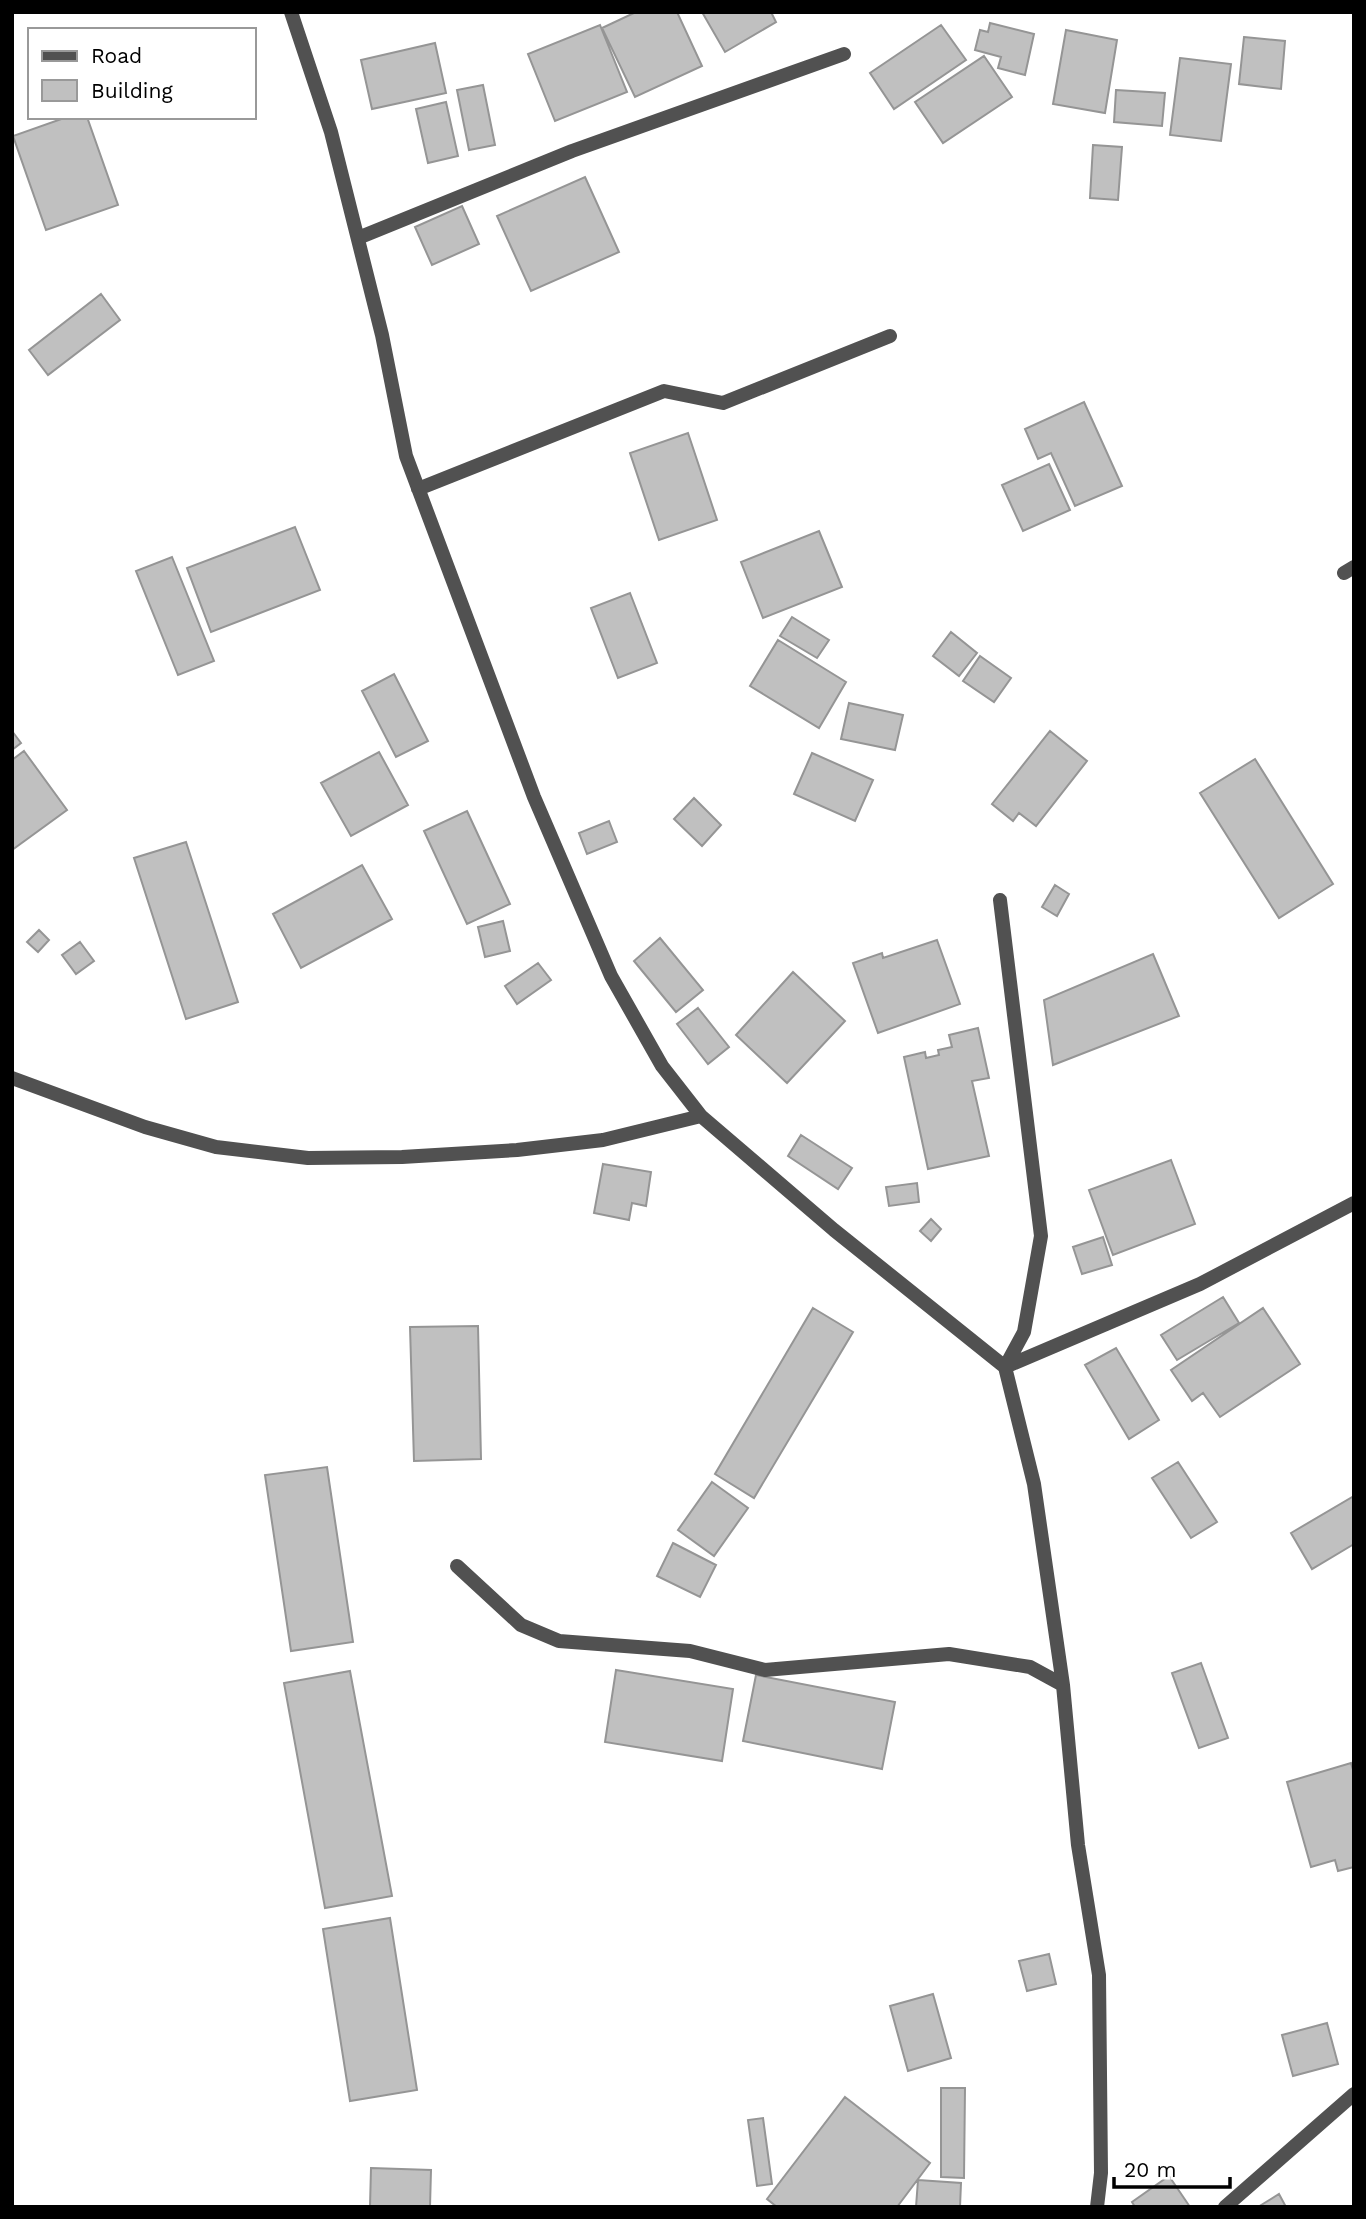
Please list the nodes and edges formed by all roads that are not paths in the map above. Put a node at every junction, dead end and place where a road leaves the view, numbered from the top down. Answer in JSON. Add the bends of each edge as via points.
{"nodes":[{"id":1,"x":291,"y":12,"type":"edge"},
{"id":2,"x":845,"y":54,"type":"dead end"},
{"id":3,"x":358,"y":238,"type":"junction"},
{"id":4,"x":890,"y":336,"type":"dead end"},
{"id":5,"x":418,"y":489,"type":"junction"},
{"id":6,"x":1000,"y":900,"type":"dead end"},
{"id":7,"x":12,"y":1078,"type":"edge"},
{"id":8,"x":701,"y":1116,"type":"junction"},
{"id":9,"x":1354,"y":1203,"type":"edge"},
{"id":10,"x":1005,"y":1367,"type":"junction"},
{"id":11,"x":457,"y":1566,"type":"dead end"},
{"id":12,"x":1063,"y":1685,"type":"junction"},
{"id":13,"x":1354,"y":2094,"type":"edge"},
{"id":14,"x":1097,"y":2207,"type":"edge"},
{"id":15,"x":1225,"y":2207,"type":"edge"}],
"edges":[{"from":1,"to":3,"type":"street","via":[[331,132]]},
{"from":2,"to":3,"type":"street","via":[[572,151]]},
{"from":3,"to":5,"type":"street","via":[[406,456]]},
{"from":4,"to":5,"type":"street","via":[[723,403],[664,391]]},
{"from":5,"to":8,"type":"street","via":[[534,796],[611,976],[662,1066]]},
{"from":6,"to":10,"type":"street","via":[[1041,1236],[1024,1332]]},
{"from":7,"to":8,"type":"street","via":[[145,1127],[216,1147],[308,1158],[517,1150],[603,1140]]},
{"from":8,"to":10,"type":"street"},
{"from":9,"to":10,"type":"street","via":[[1199,1284]]},
{"from":10,"to":12,"type":"street","via":[[1034,1485]]},
{"from":11,"to":12,"type":"street","via":[[521,1625],[559,1641],[690,1651],[765,1670],[949,1654],[1030,1667]]},
{"from":12,"to":14,"type":"street","via":[[1078,1845],[1099,1975],[1101,2173]]},
{"from":13,"to":15,"type":"street"}]}
